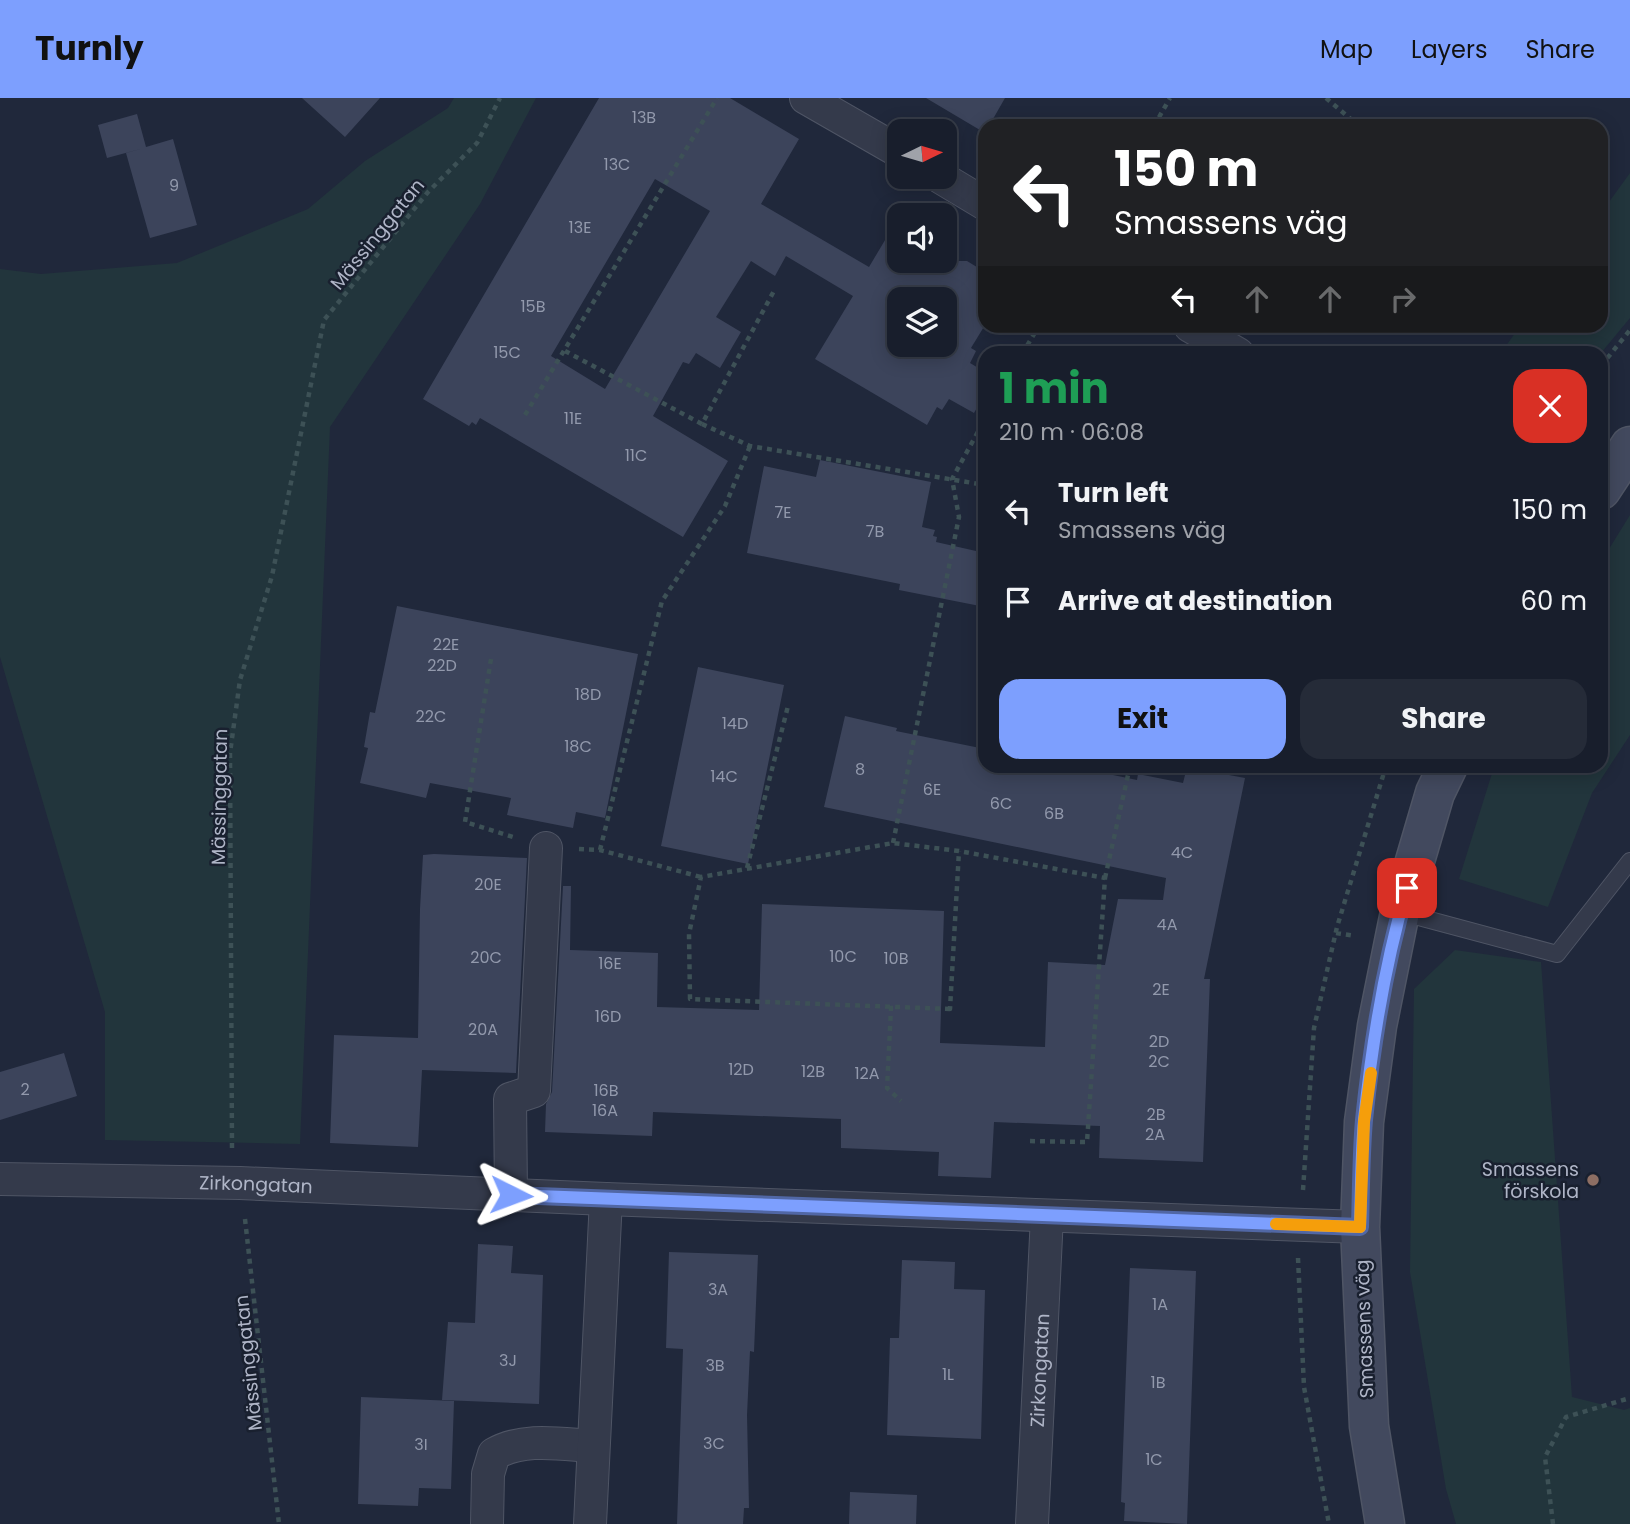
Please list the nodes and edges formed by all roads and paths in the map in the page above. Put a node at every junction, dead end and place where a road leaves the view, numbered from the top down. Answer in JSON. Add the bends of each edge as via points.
{"nodes":[{"id":1,"x":500,"y":98,"type":"edge"},
{"id":2,"x":717,"y":98,"type":"edge"},
{"id":3,"x":806,"y":98,"type":"edge"},
{"id":4,"x":1170,"y":98,"type":"edge"},
{"id":5,"x":1326,"y":98,"type":"edge"},
{"id":6,"x":1158,"y":119,"type":"edge"},
{"id":7,"x":1351,"y":119,"type":"edge"},
{"id":8,"x":887,"y":145,"type":"edge"},
{"id":9,"x":957,"y":187,"type":"edge"},
{"id":10,"x":978,"y":200,"type":"edge"},
{"id":11,"x":775,"y":289,"type":"dead end"},
{"id":12,"x":1630,"y":330,"type":"edge"},
{"id":13,"x":1202,"y":333,"type":"edge"},
{"id":14,"x":1224,"y":346,"type":"edge"},
{"id":15,"x":565,"y":351,"type":"junction"},
{"id":16,"x":1608,"y":357,"type":"edge"},
{"id":17,"x":525,"y":415,"type":"dead end"},
{"id":18,"x":702,"y":424,"type":"junction"},
{"id":19,"x":978,"y":432,"type":"edge"},
{"id":20,"x":750,"y":446,"type":"junction"},
{"id":21,"x":1630,"y":446,"type":"edge"},
{"id":22,"x":952,"y":479,"type":"junction"},
{"id":23,"x":1608,"y":479,"type":"edge"},
{"id":24,"x":978,"y":484,"type":"edge"},
{"id":25,"x":491,"y":659,"type":"dead end"},
{"id":26,"x":788,"y":706,"type":"dead end"},
{"id":27,"x":1128,"y":773,"type":"edge"},
{"id":28,"x":1445,"y":773,"type":"edge"},
{"id":29,"x":893,"y":843,"type":"junction"},
{"id":30,"x":546,"y":848,"type":"junction"},
{"id":31,"x":600,"y":850,"type":"junction"},
{"id":32,"x":960,"y":851,"type":"junction"},
{"id":33,"x":1630,"y":861,"type":"edge"},
{"id":34,"x":747,"y":867,"type":"junction"},
{"id":35,"x":701,"y":877,"type":"junction"},
{"id":36,"x":1105,"y":878,"type":"junction"},
{"id":37,"x":1400,"y":912,"type":"junction"},
{"id":38,"x":891,"y":1008,"type":"junction"},
{"id":39,"x":901,"y":1101,"type":"dead end"},
{"id":40,"x":1025,"y":1141,"type":"dead end"},
{"id":41,"x":0,"y":1179,"type":"edge"},
{"id":42,"x":240,"y":1183,"type":"junction"},
{"id":43,"x":511,"y":1195,"type":"junction"},
{"id":44,"x":606,"y":1199,"type":"junction"},
{"id":45,"x":1047,"y":1216,"type":"junction"},
{"id":46,"x":1360,"y":1227,"type":"junction"},
{"id":47,"x":1630,"y":1398,"type":"edge"},
{"id":48,"x":592,"y":1446,"type":"junction"},
{"id":49,"x":279,"y":1524,"type":"edge"},
{"id":50,"x":487,"y":1524,"type":"edge"},
{"id":51,"x":590,"y":1524,"type":"edge"},
{"id":52,"x":1032,"y":1524,"type":"edge"},
{"id":53,"x":1385,"y":1524,"type":"edge"},
{"id":54,"x":1553,"y":1524,"type":"edge"}],
"edges":[{"from":1,"to":42,"type":"path","name":"Mässinggatan","via":[[477,144],[428,192],[324,320],[272,576],[240,680],[230,753],[232,1145]]},
{"from":2,"to":15,"type":"path"},
{"from":3,"to":8,"type":"street"},
{"from":4,"to":6,"type":"path"},
{"from":5,"to":7,"type":"path"},
{"from":9,"to":10,"type":"street"},
{"from":11,"to":18,"type":"path"},
{"from":12,"to":16,"type":"path"},
{"from":13,"to":14,"type":"street"},
{"from":15,"to":17,"type":"path"},
{"from":15,"to":18,"type":"path"},
{"from":18,"to":20,"type":"path"},
{"from":19,"to":22,"type":"path"},
{"from":20,"to":22,"type":"path"},
{"from":20,"to":31,"type":"path","via":[[725,506],[662,601]]},
{"from":21,"to":23,"type":"street"},
{"from":22,"to":24,"type":"path"},
{"from":22,"to":29,"type":"path","via":[[960,517]]},
{"from":25,"to":30,"type":"path","via":[[465,822]]},
{"from":26,"to":34,"type":"path"},
{"from":27,"to":36,"type":"path"},
{"from":28,"to":37,"type":"street","name":"Smassens väg"},
{"from":29,"to":32,"type":"path"},
{"from":29,"to":34,"type":"path"},
{"from":30,"to":31,"type":"path"},
{"from":30,"to":43,"type":"street","via":[[534,1091],[510,1099]]},
{"from":31,"to":35,"type":"path"},
{"from":32,"to":36,"type":"path"},
{"from":32,"to":38,"type":"path","via":[[950,1009]]},
{"from":33,"to":37,"type":"lane","via":[[1557,954]]},
{"from":34,"to":35,"type":"path"},
{"from":35,"to":38,"type":"path","via":[[689,934],[690,999]]},
{"from":36,"to":40,"type":"path","via":[[1087,1142]]},
{"from":37,"to":46,"type":"street","name":"Smassens väg","via":[[1364,1122]]},
{"from":38,"to":39,"type":"path","via":[[887,1088]]},
{"from":41,"to":42,"type":"street","name":"Zirkongatan"},
{"from":42,"to":43,"type":"street","name":"Zirkongatan"},
{"from":42,"to":49,"type":"path","name":"Mässinggatan"},
{"from":43,"to":44,"type":"street","name":"Zirkongatan"},
{"from":44,"to":45,"type":"street","name":"Zirkongatan"},
{"from":44,"to":48,"type":"street"},
{"from":45,"to":46,"type":"street","name":"Zirkongatan"},
{"from":45,"to":52,"type":"street","name":"Zirkongatan"},
{"from":46,"to":53,"type":"street","name":"Smassens väg","via":[[1368,1426]]},
{"from":47,"to":54,"type":"path","via":[[1566,1417],[1545,1457]]},
{"from":48,"to":50,"type":"street","via":[[531,1443],[494,1454],[488,1474]]},
{"from":48,"to":51,"type":"street"}]}
